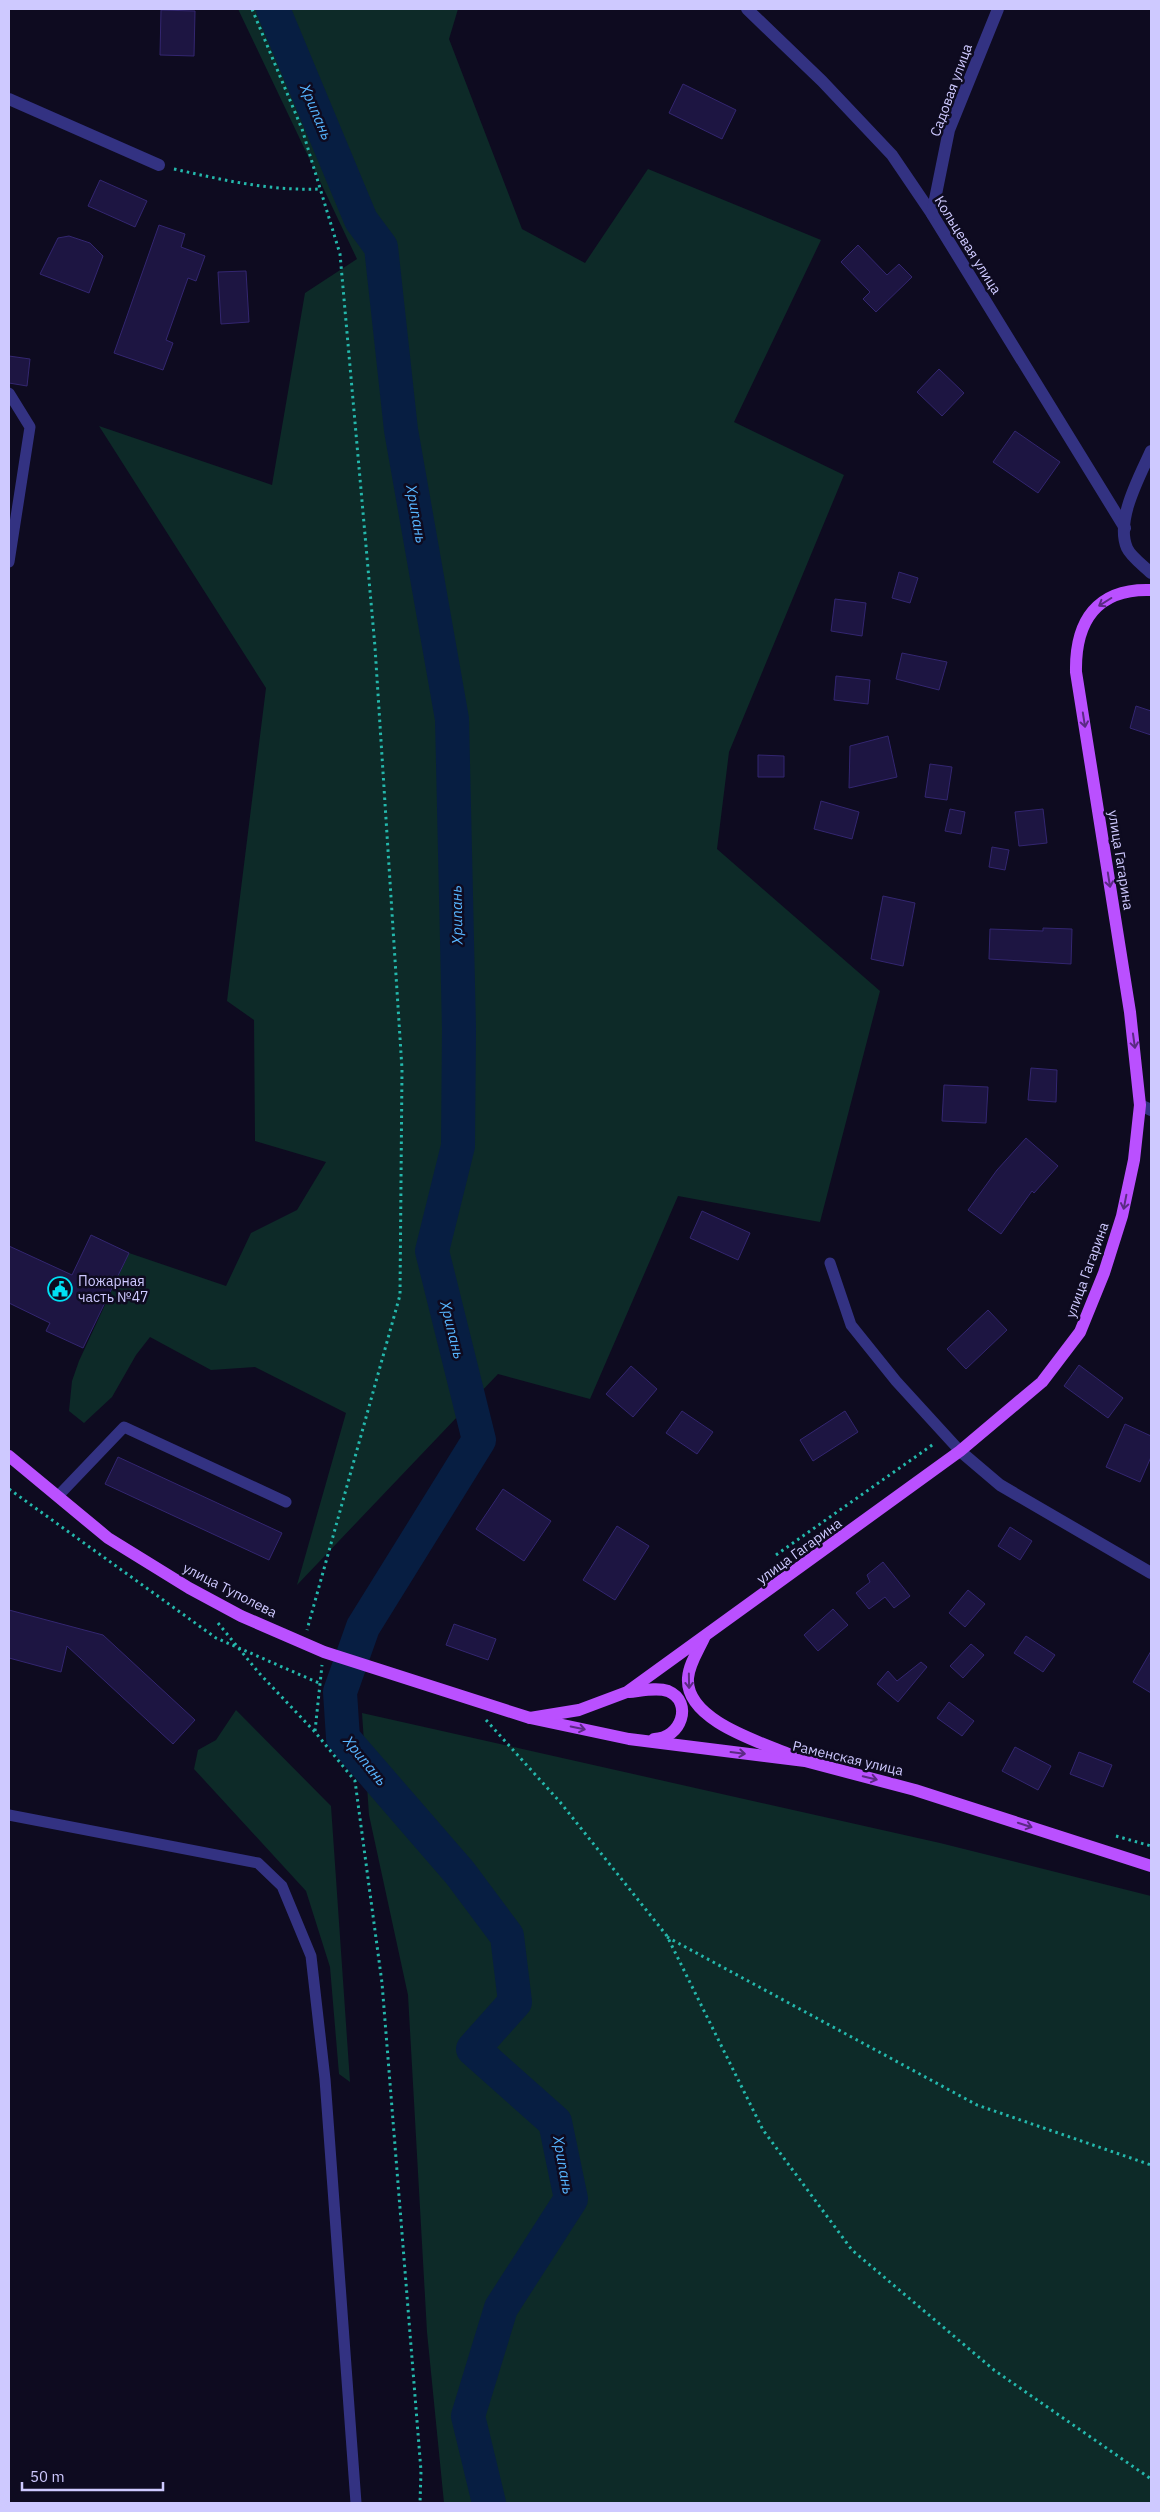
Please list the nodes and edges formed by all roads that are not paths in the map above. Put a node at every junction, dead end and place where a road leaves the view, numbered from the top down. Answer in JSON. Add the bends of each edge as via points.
{"nodes":[{"id":1,"x":747,"y":9,"type":"edge"},
{"id":2,"x":998,"y":9,"type":"edge"},
{"id":3,"x":9,"y":99,"type":"edge"},
{"id":4,"x":159,"y":165,"type":"road end"},
{"id":5,"x":932,"y":214,"type":"junction"},
{"id":6,"x":9,"y":393,"type":"edge"},
{"id":7,"x":1151,"y":451,"type":"edge"},
{"id":8,"x":1124,"y":528,"type":"junction"},
{"id":9,"x":9,"y":562,"type":"edge"},
{"id":10,"x":1151,"y":573,"type":"edge"},
{"id":11,"x":1151,"y":590,"type":"edge"},
{"id":12,"x":1146,"y":1108,"type":"edge"},
{"id":13,"x":830,"y":1263,"type":"dead end"},
{"id":14,"x":960,"y":1451,"type":"junction"},
{"id":15,"x":9,"y":1456,"type":"edge"},
{"id":16,"x":58,"y":1496,"type":"junction"},
{"id":17,"x":286,"y":1502,"type":"dead end"},
{"id":18,"x":1151,"y":1573,"type":"edge"},
{"id":19,"x":705,"y":1636,"type":"junction"},
{"id":20,"x":626,"y":1692,"type":"junction"},
{"id":21,"x":530,"y":1718,"type":"junction"},
{"id":22,"x":629,"y":1739,"type":"junction"},
{"id":23,"x":805,"y":1762,"type":"junction"},
{"id":24,"x":9,"y":1815,"type":"edge"},
{"id":25,"x":1151,"y":1866,"type":"edge"},
{"id":26,"x":356,"y":2503,"type":"edge"}],
"edges":[{"from":1,"to":5,"type":"street","name":"Кольцевая улица","via":[[892,155]]},
{"from":2,"to":5,"type":"street","name":"Садовая улица","via":[[950,130]]},
{"from":3,"to":4,"type":"street"},
{"from":5,"to":8,"type":"street","name":"Кольцевая улица"},
{"from":6,"to":9,"type":"lane","via":[[30,427]]},
{"from":7,"to":8,"type":"street","via":[[1125,514]]},
{"from":8,"to":10,"type":"street","via":[[1127,548]]},
{"from":11,"to":12,"type":"main road","name":"улица Гагарина","one_way":true,"via":[[1138,589],[1118,594],[1098,606],[1084,622],[1076,656]]},
{"from":12,"to":14,"type":"main road","name":"улица Гагарина","one_way":true,"via":[[1122,1216],[1080,1332],[1042,1382]]},
{"from":13,"to":14,"type":"lane","via":[[852,1325],[896,1381]]},
{"from":14,"to":18,"type":"street","via":[[1000,1485]]},
{"from":14,"to":19,"type":"main road","name":"улица Гагарина"},
{"from":15,"to":16,"type":"main road","name":"улица Туполева"},
{"from":16,"to":17,"type":"lane","via":[[124,1427]]},
{"from":16,"to":21,"type":"main road","name":"улица Туполева","via":[[108,1538],[241,1616],[324,1652]]},
{"from":19,"to":20,"type":"main road","name":"улица Гагарина"},
{"from":19,"to":23,"type":"main road","one_way":true,"via":[[688,1677],[688,1687],[698,1705],[725,1728]]},
{"from":20,"to":21,"type":"main road","name":"улица Гагарина","via":[[579,1710]]},
{"from":20,"to":22,"type":"main road","via":[[668,1691],[681,1706],[682,1720],[674,1733],[663,1739]]},
{"from":21,"to":22,"type":"main road","name":"Раменская улица","one_way":true},
{"from":22,"to":23,"type":"main road","name":"Раменская улица","one_way":true},
{"from":23,"to":25,"type":"main road","name":"Раменская улица","one_way":true,"via":[[915,1790]]},
{"from":24,"to":26,"type":"lane","via":[[258,1863],[282,1886],[311,1956],[326,2079]]}]}
